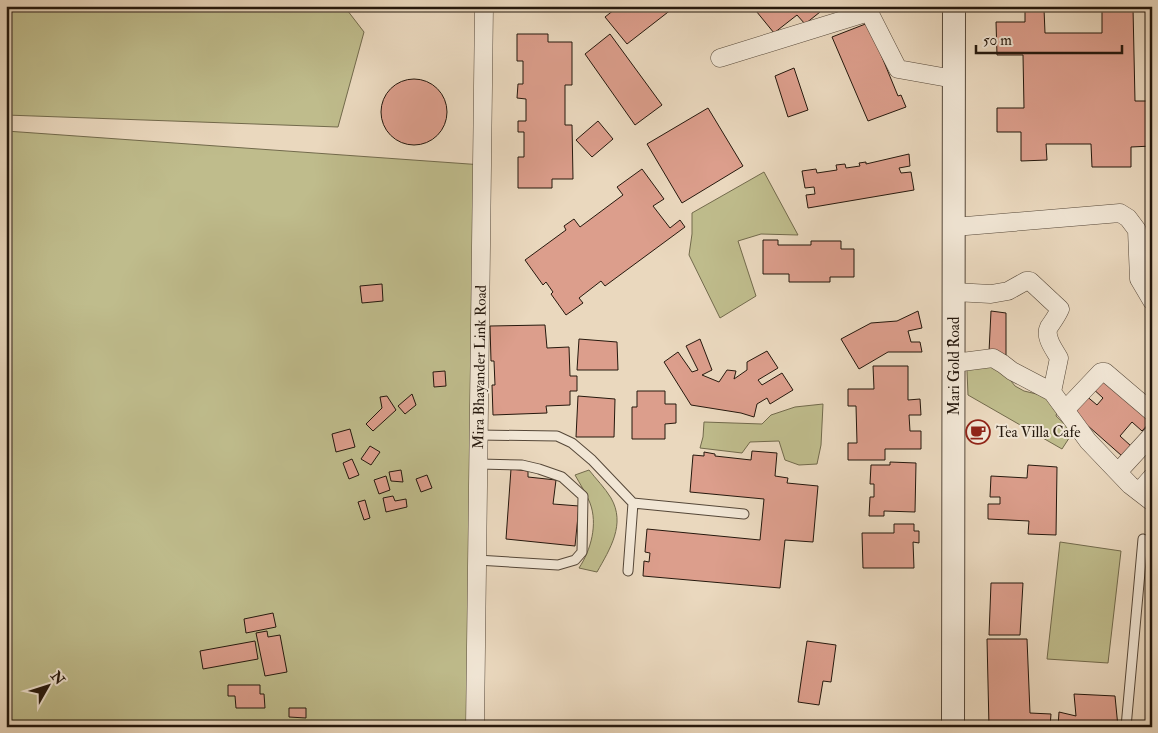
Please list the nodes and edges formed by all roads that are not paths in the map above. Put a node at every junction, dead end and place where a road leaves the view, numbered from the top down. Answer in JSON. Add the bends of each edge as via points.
{"nodes":[{"id":1,"x":484,"y":6,"type":"edge"},
{"id":2,"x":954,"y":6,"type":"edge"},
{"id":3,"x":720,"y":58,"type":"dead end"},
{"id":4,"x":954,"y":79,"type":"junction"},
{"id":5,"x":954,"y":227,"type":"junction"},
{"id":6,"x":954,"y":292,"type":"junction"},
{"id":7,"x":1152,"y":298,"type":"edge"},
{"id":8,"x":954,"y":363,"type":"junction"},
{"id":9,"x":1052,"y":392,"type":"junction"},
{"id":10,"x":1065,"y":410,"type":"junction"},
{"id":11,"x":1152,"y":412,"type":"edge"},
{"id":12,"x":1152,"y":434,"type":"edge"},
{"id":13,"x":479,"y":435,"type":"junction"},
{"id":14,"x":479,"y":464,"type":"junction"},
{"id":15,"x":1118,"y":472,"type":"junction"},
{"id":16,"x":1152,"y":477,"type":"edge"},
{"id":17,"x":1145,"y":497,"type":"edge"},
{"id":18,"x":633,"y":503,"type":"junction"},
{"id":19,"x":744,"y":514,"type":"dead end"},
{"id":20,"x":1143,"y":540,"type":"dead end"},
{"id":21,"x":477,"y":560,"type":"junction"},
{"id":22,"x":628,"y":571,"type":"dead end"},
{"id":23,"x":475,"y":727,"type":"edge"},
{"id":24,"x":954,"y":727,"type":"edge"},
{"id":25,"x":1126,"y":727,"type":"edge"}],
"edges":[{"from":1,"to":13,"type":"street","name":"Mira Bhayander Link Road"},
{"from":2,"to":4,"type":"street","name":"Mari Gold Road"},
{"from":3,"to":4,"type":"street","via":[[869,12],[898,69]]},
{"from":4,"to":5,"type":"street","name":"Mari Gold Road"},
{"from":5,"to":6,"type":"street","name":"Mari Gold Road"},
{"from":5,"to":7,"type":"street","via":[[1120,213],[1137,230],[1139,279]]},
{"from":6,"to":8,"type":"street","name":"Mari Gold Road"},
{"from":6,"to":9,"type":"street","via":[[991,294],[1008,291],[1030,281],[1060,309],[1047,336],[1059,358]]},
{"from":8,"to":9,"type":"street","via":[[993,358]]},
{"from":8,"to":24,"type":"street","name":"Mari Gold Road"},
{"from":9,"to":10,"type":"street"},
{"from":10,"to":11,"type":"street","via":[[1101,372],[1105,372]]},
{"from":10,"to":15,"type":"street","via":[[1088,441]]},
{"from":12,"to":15,"type":"street"},
{"from":13,"to":14,"type":"street","name":"Mira Bhayander Link Road"},
{"from":13,"to":18,"type":"lane","via":[[557,436],[572,443],[592,460]]},
{"from":14,"to":21,"type":"street","name":"Mira Bhayander Link Road"},
{"from":14,"to":21,"type":"lane","via":[[522,465],[562,477],[583,496],[582,552],[575,560],[558,565]]},
{"from":15,"to":17,"type":"street"},
{"from":16,"to":17,"type":"street"},
{"from":18,"to":19,"type":"lane"},
{"from":18,"to":22,"type":"lane"},
{"from":20,"to":25,"type":"lane"},
{"from":21,"to":23,"type":"street","name":"Mira Bhayander Link Road"}]}
